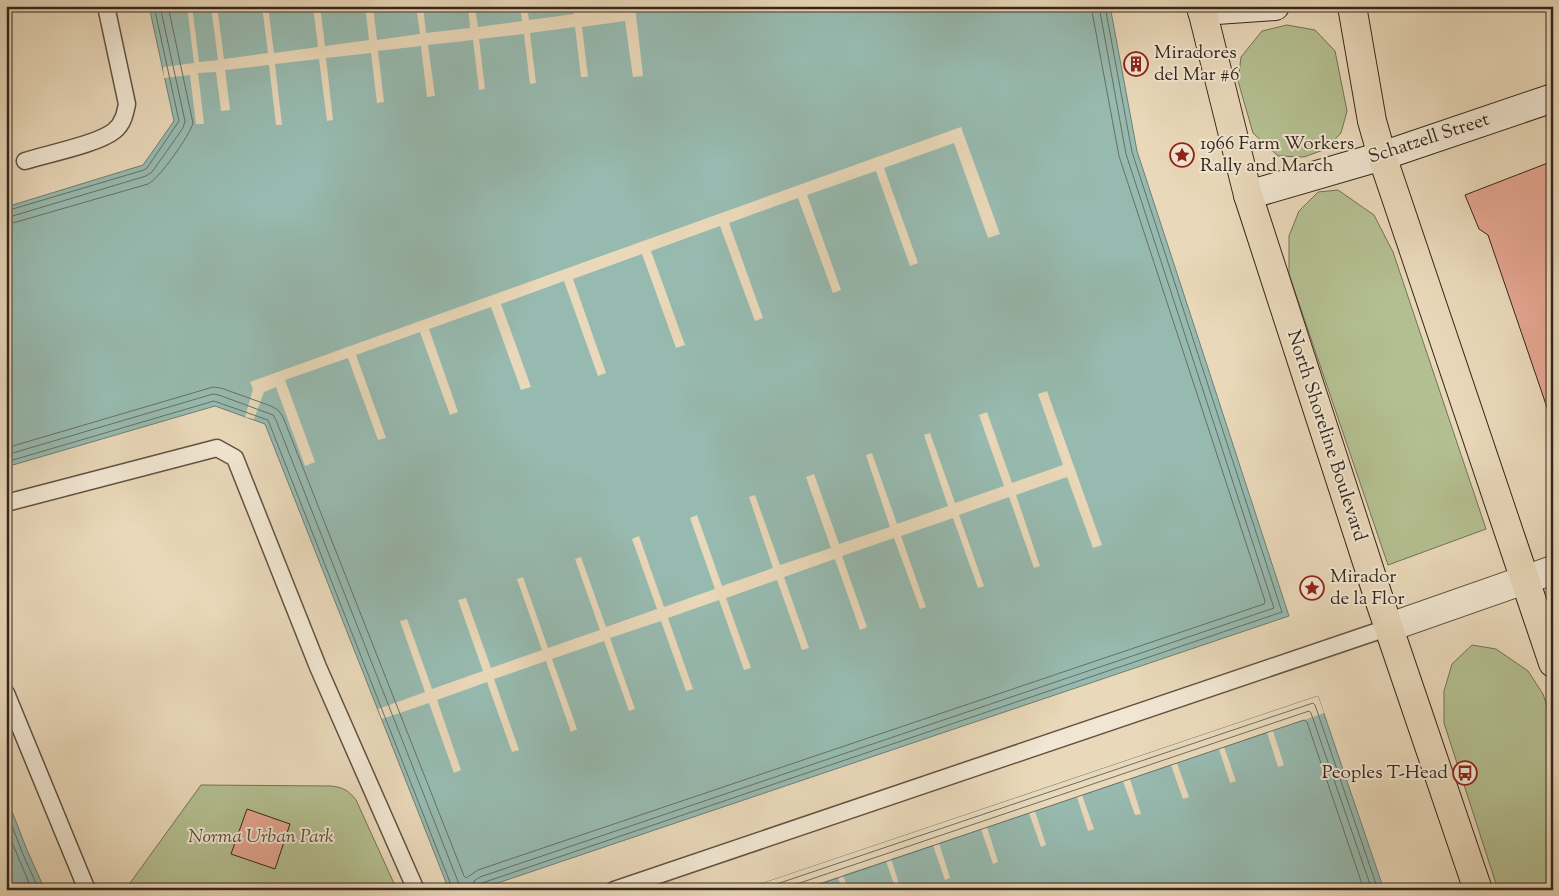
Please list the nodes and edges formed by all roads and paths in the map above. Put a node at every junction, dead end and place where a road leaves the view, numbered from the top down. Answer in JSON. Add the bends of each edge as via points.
{"nodes":[{"id":1,"x":1275,"y":6,"type":"edge"},
{"id":2,"x":1352,"y":6,"type":"edge"},
{"id":3,"x":1201,"y":9,"type":"edge"},
{"id":4,"x":108,"y":14,"type":"edge"},
{"id":5,"x":1553,"y":98,"type":"edge"},
{"id":6,"x":1382,"y":156,"type":"junction"},
{"id":7,"x":25,"y":161,"type":"dead end"},
{"id":8,"x":1248,"y":196,"type":"junction"},
{"id":9,"x":6,"y":503,"type":"edge"},
{"id":10,"x":1553,"y":570,"type":"edge"},
{"id":11,"x":1525,"y":580,"type":"junction"},
{"id":12,"x":1390,"y":627,"type":"junction"},
{"id":13,"x":1553,"y":663,"type":"edge"},
{"id":14,"x":6,"y":693,"type":"edge"},
{"id":15,"x":87,"y":890,"type":"edge"},
{"id":16,"x":416,"y":890,"type":"edge"},
{"id":17,"x":614,"y":890,"type":"edge"},
{"id":18,"x":1478,"y":890,"type":"edge"}],
"edges":[{"from":1,"to":3,"type":"main road"},
{"from":2,"to":6,"type":"main road","via":[[1372,121]]},
{"from":3,"to":8,"type":"main road","name":"North Shoreline Boulevard"},
{"from":4,"to":7,"type":"lane","via":[[127,104],[124,119],[114,131],[99,139]]},
{"from":5,"to":6,"type":"main road","name":"Schatzell Street"},
{"from":6,"to":8,"type":"main road","name":"Schatzell Street"},
{"from":6,"to":11,"type":"main road"},
{"from":8,"to":12,"type":"main road","name":"North Shoreline Boulevard"},
{"from":9,"to":16,"type":"lane","via":[[217,448],[235,458],[318,667]]},
{"from":10,"to":11,"type":"main road"},
{"from":11,"to":12,"type":"main road"},
{"from":11,"to":13,"type":"main road"},
{"from":12,"to":17,"type":"lane"},
{"from":12,"to":18,"type":"main road","name":"North Shoreline Boulevard"},
{"from":14,"to":15,"type":"lane"}]}
